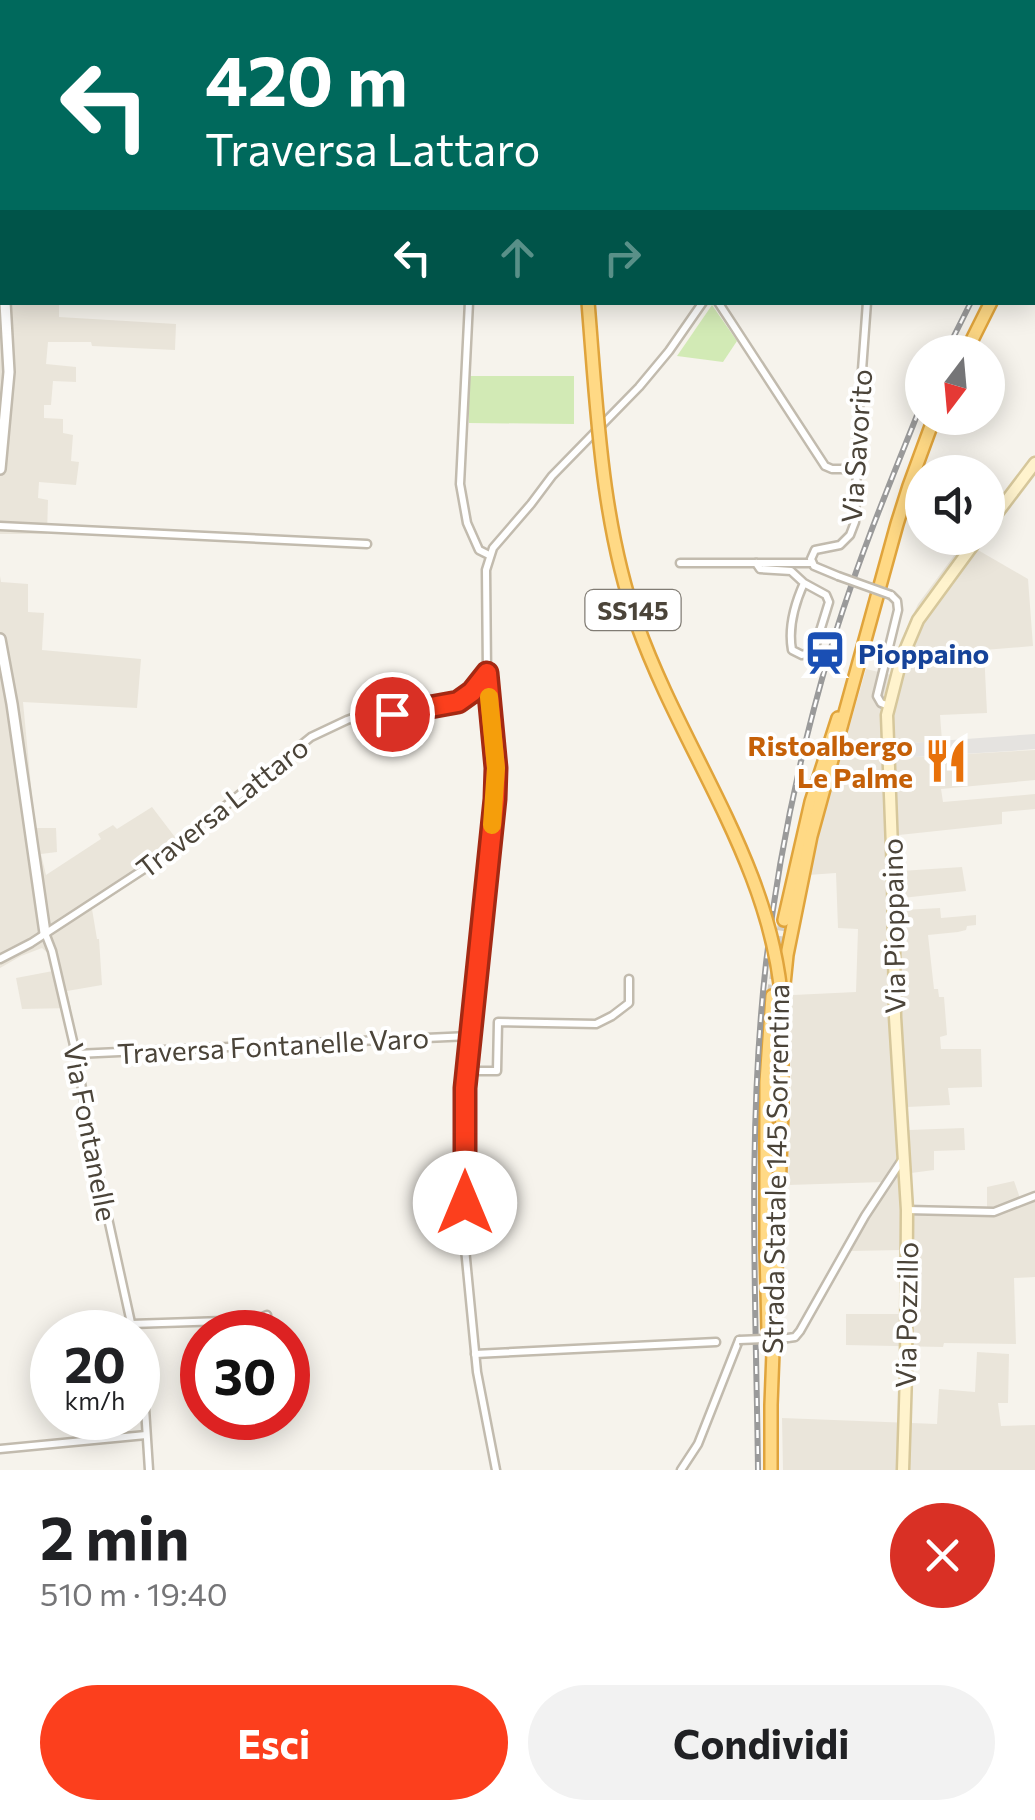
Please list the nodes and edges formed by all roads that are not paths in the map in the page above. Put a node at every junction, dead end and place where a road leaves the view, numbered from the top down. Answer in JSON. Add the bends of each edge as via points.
{"nodes":[{"id":1,"x":5,"y":305,"type":"edge"},
{"id":2,"x":469,"y":305,"type":"edge"},
{"id":3,"x":588,"y":305,"type":"edge"},
{"id":4,"x":701,"y":305,"type":"edge"},
{"id":5,"x":720,"y":305,"type":"edge"},
{"id":6,"x":867,"y":305,"type":"edge"},
{"id":7,"x":990,"y":305,"type":"edge"},
{"id":8,"x":974,"y":335,"type":"edge"},
{"id":9,"x":928,"y":435,"type":"edge"},
{"id":10,"x":1035,"y":463,"type":"edge"},
{"id":11,"x":0,"y":468,"type":"edge"},
{"id":12,"x":858,"y":469,"type":"junction"},
{"id":13,"x":1005,"y":503,"type":"edge"},
{"id":14,"x":0,"y":526,"type":"edge"},
{"id":15,"x":368,"y":544,"type":"dead end"},
{"id":16,"x":966,"y":555,"type":"edge"},
{"id":17,"x":489,"y":556,"type":"junction"},
{"id":18,"x":680,"y":563,"type":"dead end"},
{"id":19,"x":756,"y":563,"type":"junction"},
{"id":20,"x":812,"y":563,"type":"junction"},
{"id":21,"x":804,"y":583,"type":"junction"},
{"id":22,"x":0,"y":639,"type":"edge"},
{"id":23,"x":487,"y":673,"type":"junction"},
{"id":24,"x":855,"y":677,"type":"junction"},
{"id":25,"x":888,"y":706,"type":"junction"},
{"id":26,"x":784,"y":920,"type":"tunnel mouth"},
{"id":27,"x":44,"y":933,"type":"junction"},
{"id":28,"x":0,"y":960,"type":"edge"},
{"id":29,"x":629,"y":979,"type":"dead end"},
{"id":30,"x":777,"y":1000,"type":"junction"},
{"id":31,"x":470,"y":1036,"type":"junction"},
{"id":32,"x":76,"y":1054,"type":"junction"},
{"id":33,"x":467,"y":1072,"type":"junction"},
{"id":34,"x":902,"y":1159,"type":"junction"},
{"id":35,"x":1035,"y":1196,"type":"edge"},
{"id":36,"x":906,"y":1210,"type":"junction"},
{"id":37,"x":128,"y":1310,"type":"edge"},
{"id":38,"x":716,"y":1342,"type":"dead end"},
{"id":39,"x":475,"y":1354,"type":"junction"},
{"id":40,"x":772,"y":1369,"type":"junction"},
{"id":41,"x":97,"y":1440,"type":"edge"},
{"id":42,"x":146,"y":1440,"type":"edge"},
{"id":43,"x":0,"y":1450,"type":"edge"},
{"id":44,"x":149,"y":1470,"type":"edge"},
{"id":45,"x":496,"y":1470,"type":"edge"},
{"id":46,"x":681,"y":1470,"type":"edge"},
{"id":47,"x":771,"y":1470,"type":"edge"},
{"id":48,"x":903,"y":1470,"type":"edge"}],
"edges":[{"from":1,"to":11,"type":"street","via":[[9,372]]},
{"from":2,"to":17,"type":"street","via":[[460,484],[467,523],[478,550]]},
{"from":3,"to":30,"type":"highway","name":"Strada Statale 145 Sorrentina","number":"SS145","bridge":true,"via":[[606,491],[624,577],[651,658],[760,894],[776,955]]},
{"from":4,"to":17,"type":"street","via":[[669,351],[552,476]]},
{"from":5,"to":12,"type":"street","via":[[825,466]]},
{"from":6,"to":12,"type":"street","name":"Via Savorito"},
{"from":7,"to":8,"type":"highway"},
{"from":9,"to":24,"type":"highway"},
{"from":10,"to":13,"type":"main road"},
{"from":12,"to":20,"type":"street","name":"Via Savorito","via":[[853,528],[840,545],[815,550]]},
{"from":14,"to":15,"type":"street"},
{"from":16,"to":25,"type":"main road","name":"Via Pioppaino","via":[[918,620]]},
{"from":17,"to":23,"type":"street"},
{"from":18,"to":19,"type":"street"},
{"from":19,"to":20,"type":"street"},
{"from":19,"to":21,"type":"street","via":[[791,571]]},
{"from":20,"to":25,"type":"street","bridge":true,"via":[[897,600],[877,696]]},
{"from":21,"to":21,"type":"street","via":[[790,641],[802,655],[816,644],[829,602]]},
{"from":22,"to":27,"type":"street"},
{"from":23,"to":27,"type":"street","name":"Traversa Lattaro","via":[[458,702],[361,716],[310,737],[161,858]]},
{"from":23,"to":31,"type":"street","via":[[495,799]]},
{"from":24,"to":26,"type":"highway","via":[[821,764]]},
{"from":24,"to":30,"type":"highway","bridge":true},
{"from":25,"to":34,"type":"main road","name":"Via Pioppaino"},
{"from":27,"to":28,"type":"street","name":"Traversa Lattaro"},
{"from":27,"to":32,"type":"street","name":"Via Fontanelle"},
{"from":29,"to":33,"type":"street","via":[[630,1003],[600,1023],[498,1022],[497,1071]]},
{"from":30,"to":40,"type":"highway","name":"Strada Statale 145 Sorrentina","number":"SS145","via":[[782,1113]]},
{"from":30,"to":40,"type":"highway","via":[[767,1058]]},
{"from":31,"to":32,"type":"street","name":"Traversa Fontanelle Varo"},
{"from":31,"to":33,"type":"street"},
{"from":32,"to":37,"type":"street","name":"Via Fontanelle"},
{"from":33,"to":39,"type":"street","via":[[464,1238]]},
{"from":34,"to":36,"type":"main road","name":"Via Pozzillo"},
{"from":34,"to":46,"type":"street","bridge":true,"via":[[795,1337],[739,1340]]},
{"from":35,"to":36,"type":"street","via":[[994,1212]]},
{"from":36,"to":48,"type":"main road","name":"Via Pozzillo"},
{"from":38,"to":39,"type":"street"},
{"from":39,"to":45,"type":"street"},
{"from":40,"to":47,"type":"highway","name":"Strada Statale 145 Sorrentina","number":"SS145"},
{"from":41,"to":43,"type":"street"},
{"from":42,"to":44,"type":"street"}]}
